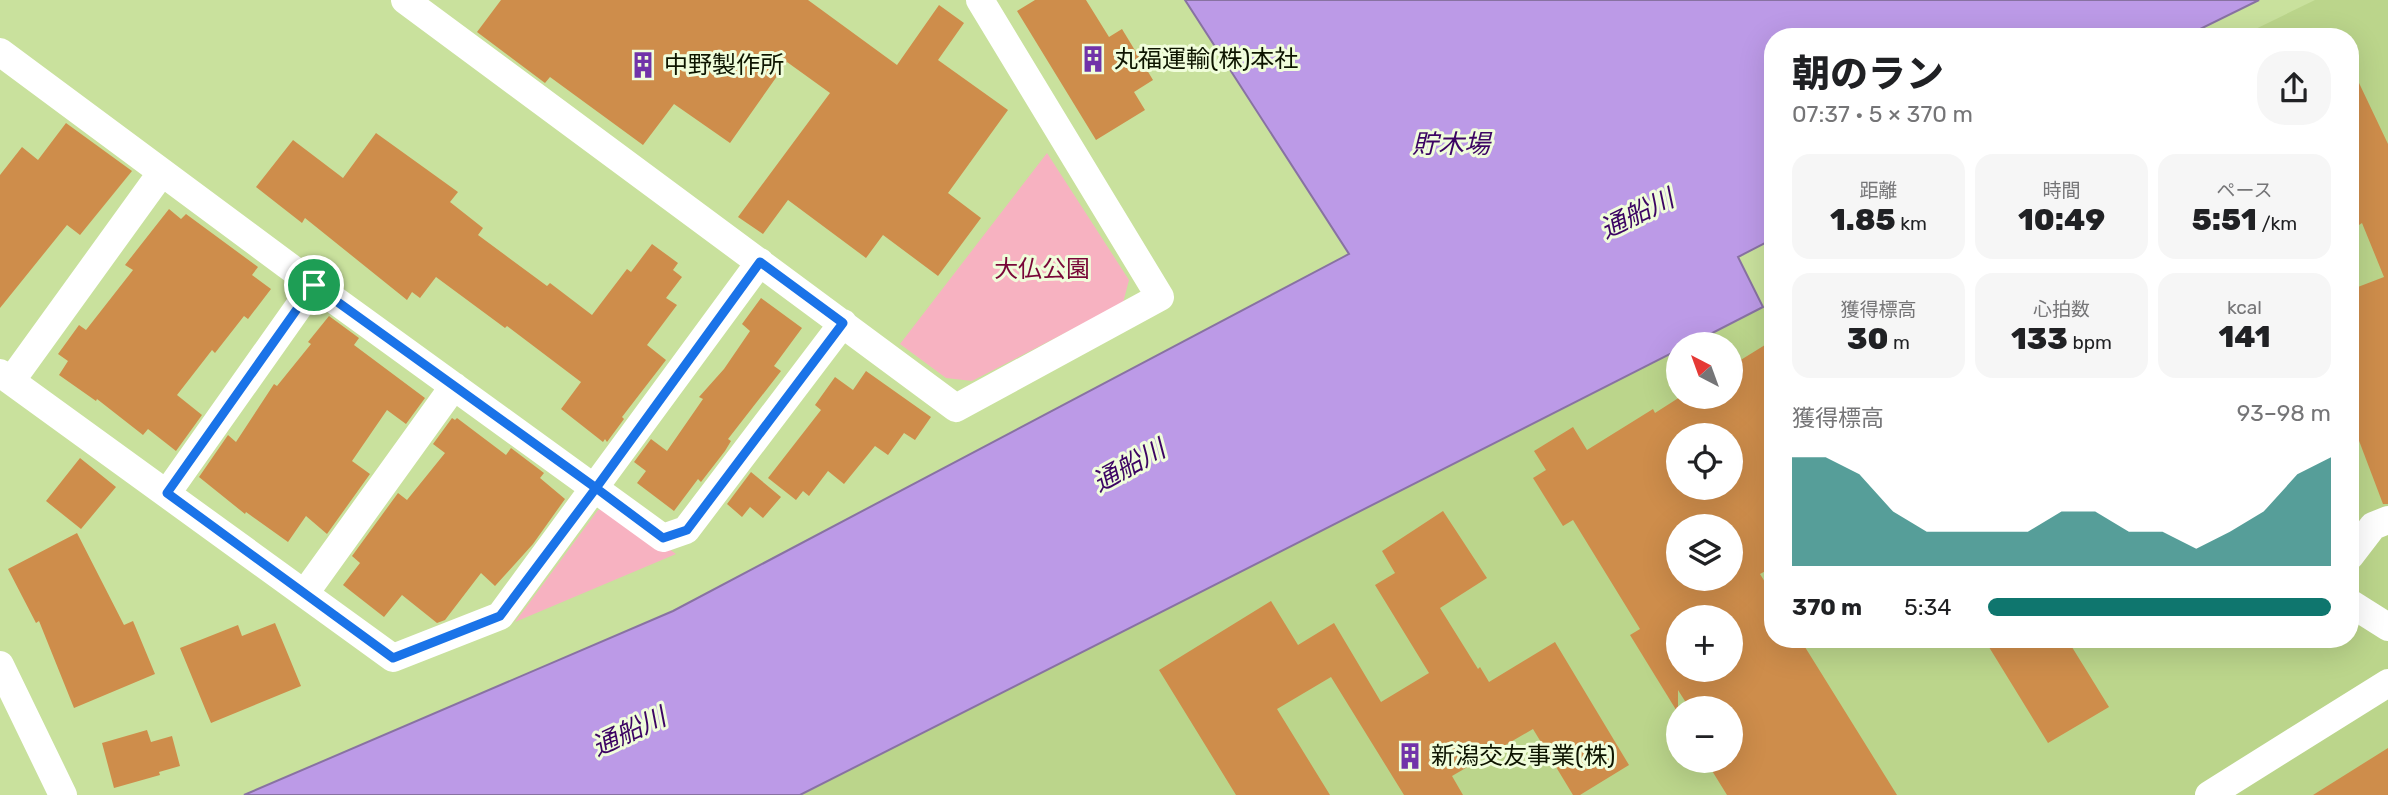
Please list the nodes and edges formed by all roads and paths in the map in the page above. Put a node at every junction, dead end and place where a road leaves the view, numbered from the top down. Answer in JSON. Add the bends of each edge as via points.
{"nodes":[{"id":1,"x":406,"y":0,"type":"edge"},
{"id":2,"x":980,"y":0,"type":"edge"},
{"id":3,"x":0,"y":52,"type":"edge"},
{"id":4,"x":162,"y":172,"type":"junction"},
{"id":5,"x":760,"y":262,"type":"junction"},
{"id":6,"x":314,"y":285,"type":"junction"},
{"id":7,"x":843,"y":323,"type":"junction"},
{"id":8,"x":6,"y":377,"type":"edge"},
{"id":9,"x":454,"y":386,"type":"junction"},
{"id":10,"x":596,"y":488,"type":"junction"},
{"id":11,"x":167,"y":493,"type":"junction"},
{"id":12,"x":2388,"y":520,"type":"edge"},
{"id":13,"x":2359,"y":544,"type":"edge"},
{"id":14,"x":305,"y":593,"type":"junction"},
{"id":15,"x":2359,"y":609,"type":"edge"},
{"id":16,"x":2388,"y":627,"type":"edge"},
{"id":17,"x":0,"y":665,"type":"edge"},
{"id":18,"x":2388,"y":683,"type":"edge"},
{"id":19,"x":63,"y":795,"type":"edge"},
{"id":20,"x":2209,"y":795,"type":"edge"}],
"edges":[{"from":1,"to":5,"type":"street"},
{"from":2,"to":7,"type":"street","via":[[1160,297],[956,408]]},
{"from":3,"to":4,"type":"street"},
{"from":4,"to":6,"type":"street"},
{"from":4,"to":8,"type":"street"},
{"from":5,"to":7,"type":"street"},
{"from":5,"to":10,"type":"street"},
{"from":6,"to":9,"type":"street"},
{"from":6,"to":11,"type":"street"},
{"from":7,"to":10,"type":"street","via":[[687,530],[663,538]]},
{"from":8,"to":11,"type":"street"},
{"from":9,"to":10,"type":"street"},
{"from":9,"to":14,"type":"street"},
{"from":10,"to":14,"type":"street","via":[[500,616],[393,658]]},
{"from":11,"to":14,"type":"street"},
{"from":12,"to":13,"type":"street","via":[[2373,526]]},
{"from":15,"to":16,"type":"street"},
{"from":17,"to":19,"type":"street"},
{"from":18,"to":20,"type":"street"}]}
